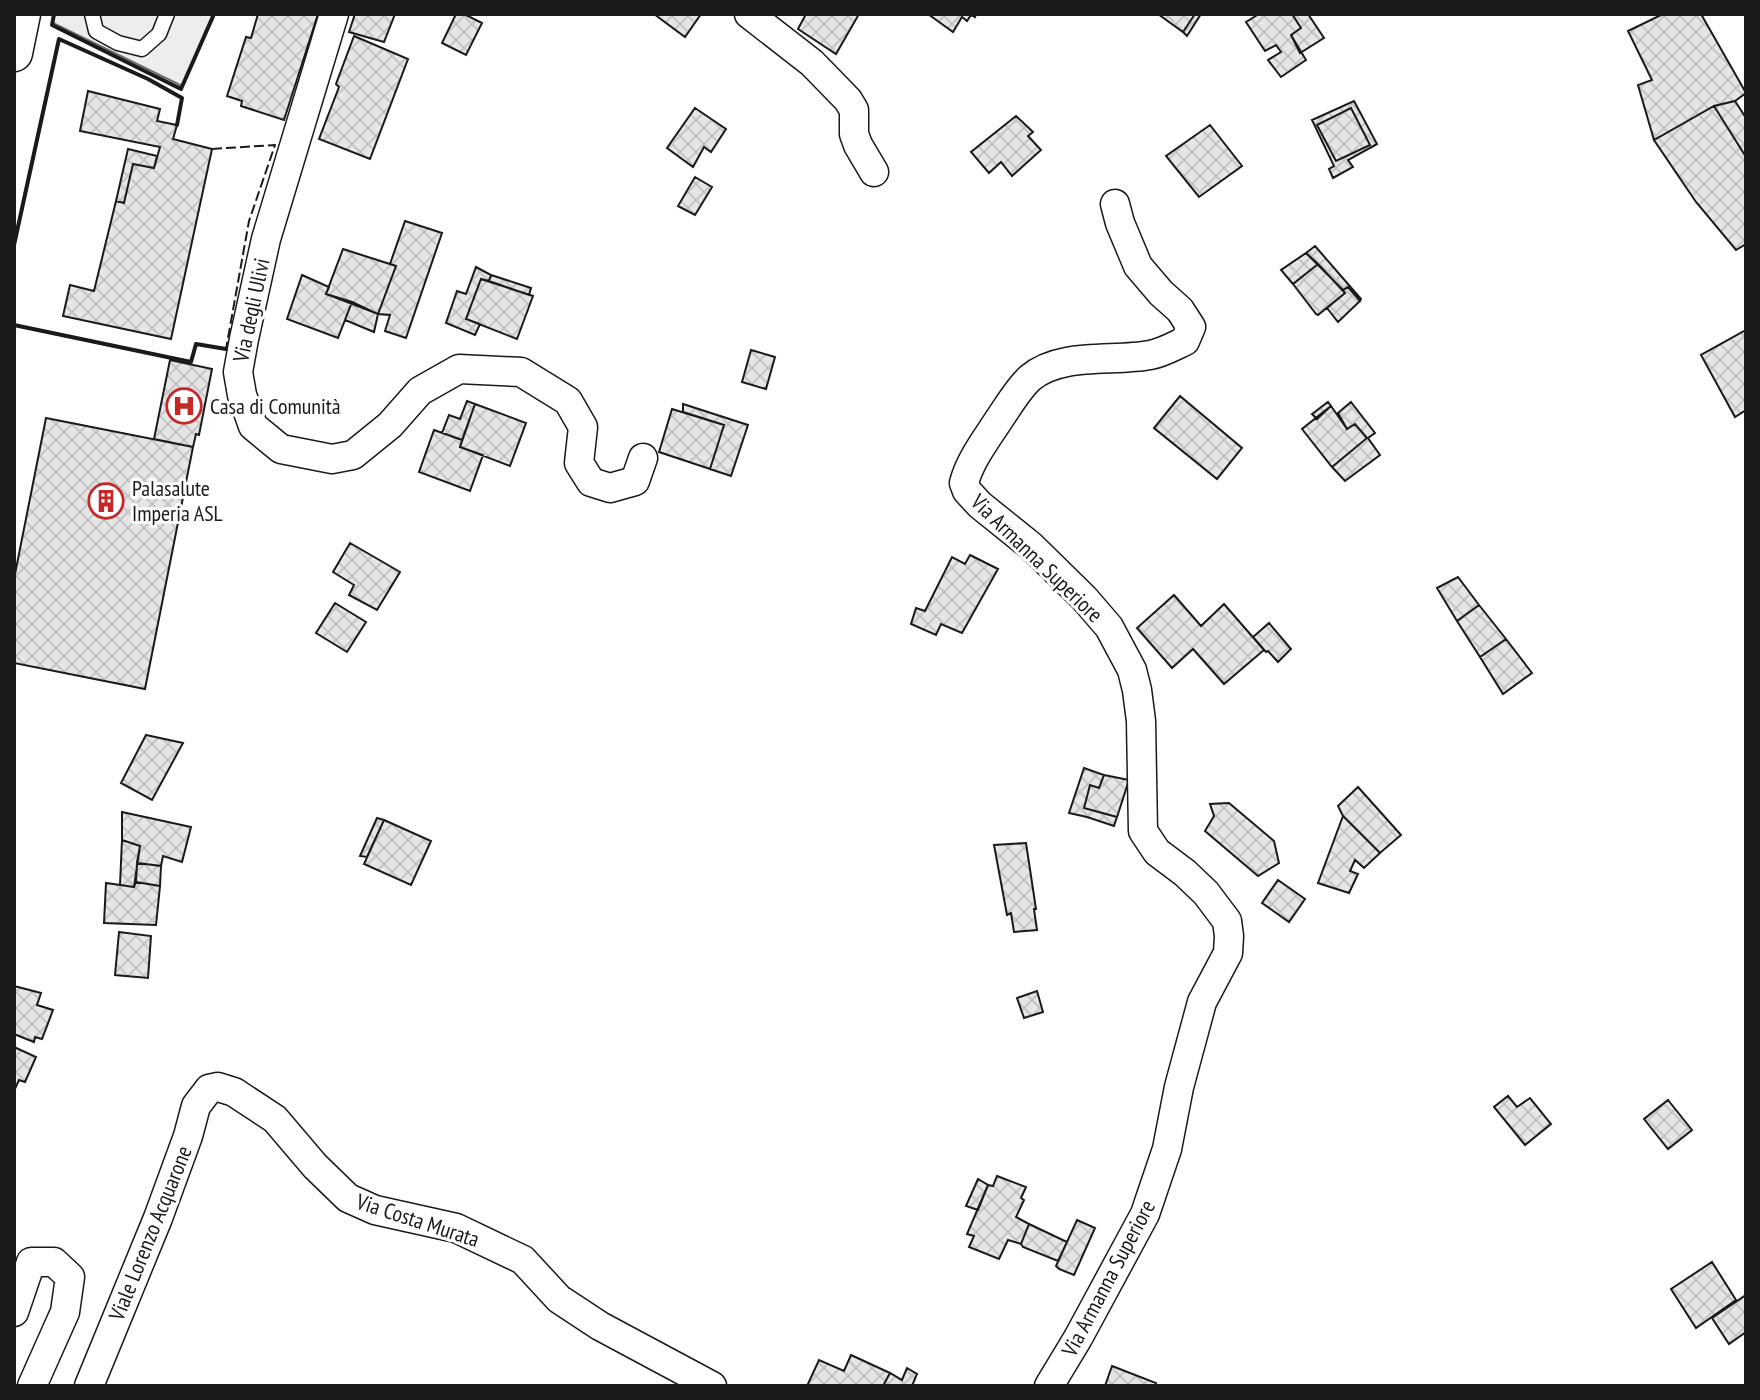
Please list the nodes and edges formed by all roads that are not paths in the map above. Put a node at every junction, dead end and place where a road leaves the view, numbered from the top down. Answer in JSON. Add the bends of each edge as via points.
{"nodes":[{"id":1,"x":22,"y":14,"type":"edge"},
{"id":2,"x":92,"y":14,"type":"edge"},
{"id":3,"x":167,"y":14,"type":"edge"},
{"id":4,"x":334,"y":14,"type":"edge"},
{"id":5,"x":749,"y":14,"type":"edge"},
{"id":6,"x":14,"y":53,"type":"edge"},
{"id":7,"x":874,"y":172,"type":"dead end"},
{"id":8,"x":1115,"y":204,"type":"dead end"},
{"id":9,"x":643,"y":458,"type":"dead end"},
{"id":10,"x":218,"y":1087,"type":"joint"},
{"id":11,"x":14,"y":1312,"type":"edge"},
{"id":12,"x":32,"y":1386,"type":"edge"},
{"id":13,"x":89,"y":1386,"type":"edge"},
{"id":14,"x":712,"y":1386,"type":"edge"},
{"id":15,"x":1049,"y":1386,"type":"edge"}],
"edges":[{"from":1,"to":6,"type":"street"},
{"from":2,"to":3,"type":"lane","via":[[96,31],[142,49],[159,34]]},
{"from":4,"to":9,"type":"street","name":"Via degli Ulivi","via":[[266,239],[244,339],[238,372],[253,426],[281,449],[332,459],[353,455],[420,391],[459,369],[521,372],[568,401],[583,427],[579,463],[591,482],[610,488],[635,481]]},
{"from":5,"to":7,"type":"street","via":[[812,63],[848,100],[854,110],[854,134]]},
{"from":8,"to":15,"type":"street","name":"Via Armanna Superiore","via":[[1138,266],[1191,327],[1185,341],[1154,354],[1051,366],[1031,377],[996,424],[964,483],[980,505],[1040,554],[1109,627],[1137,690],[1143,831],[1157,852],[1206,893],[1227,921],[1229,936],[1228,953],[1202,1002],[1167,1149],[1145,1214]]},
{"from":10,"to":13,"type":"street","name":"Viale Lorenzo Acquarone","via":[[209,1089],[196,1106],[158,1218]]},
{"from":10,"to":14,"type":"street","name":"Via Costa Murata","via":[[275,1119],[348,1198],[375,1210],[456,1228],[513,1254],[559,1299]]},
{"from":11,"to":12,"type":"street","via":[[31,1262],[54,1262],[70,1277],[65,1312]]}]}
